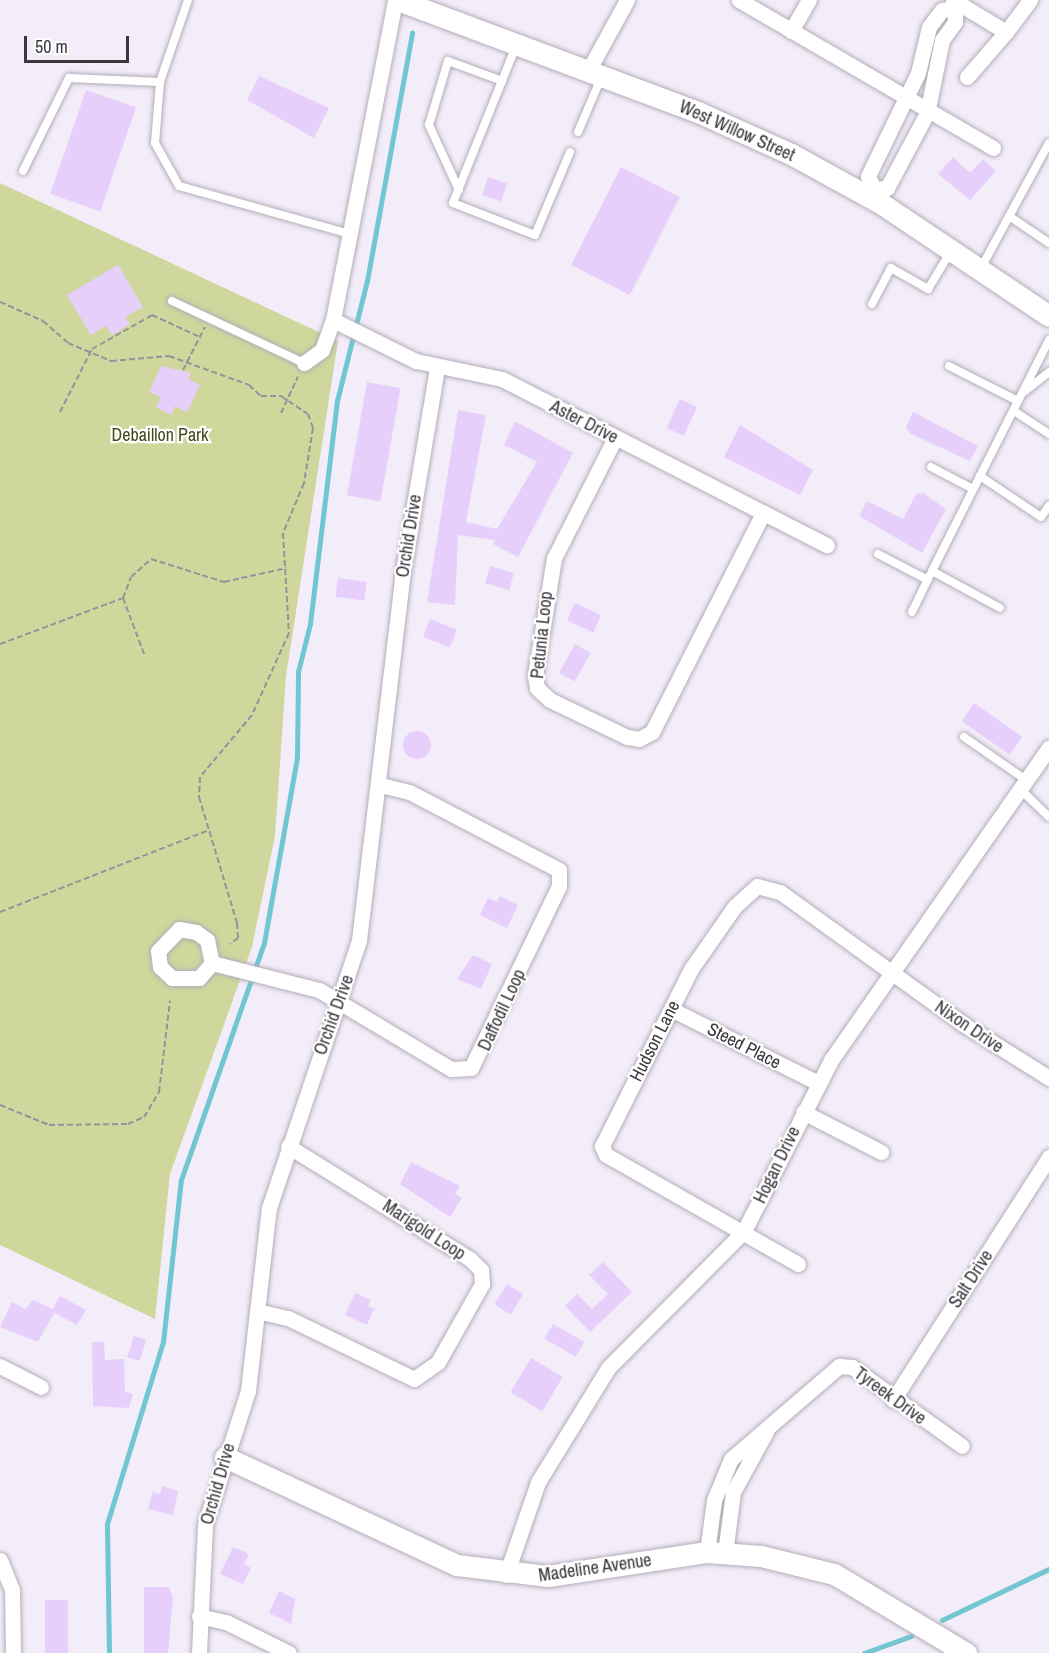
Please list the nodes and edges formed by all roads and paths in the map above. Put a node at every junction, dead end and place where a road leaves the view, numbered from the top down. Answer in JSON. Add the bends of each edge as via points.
{"nodes":[{"id":1,"x":188,"y":0,"type":"edge"},
{"id":2,"x":397,"y":0,"type":"edge"},
{"id":3,"x":627,"y":0,"type":"edge"},
{"id":4,"x":739,"y":0,"type":"edge"},
{"id":5,"x":809,"y":0,"type":"edge"},
{"id":6,"x":1030,"y":0,"type":"edge"},
{"id":7,"x":956,"y":4,"type":"edge"},
{"id":8,"x":791,"y":32,"type":"junction"},
{"id":9,"x":1006,"y":32,"type":"junction"},
{"id":10,"x":516,"y":44,"type":"junction"},
{"id":11,"x":595,"y":74,"type":"junction"},
{"id":12,"x":967,"y":77,"type":"dead end"},
{"id":13,"x":502,"y":81,"type":"junction"},
{"id":14,"x":160,"y":82,"type":"junction"},
{"id":15,"x":903,"y":99,"type":"junction"},
{"id":16,"x":927,"y":113,"type":"junction"},
{"id":17,"x":578,"y":132,"type":"dead end"},
{"id":18,"x":884,"y":138,"type":"junction"},
{"id":19,"x":913,"y":140,"type":"junction"},
{"id":20,"x":1049,"y":143,"type":"edge"},
{"id":21,"x":993,"y":148,"type":"dead end"},
{"id":22,"x":570,"y":152,"type":"dead end"},
{"id":23,"x":23,"y":171,"type":"dead end"},
{"id":24,"x":459,"y":189,"type":"junction"},
{"id":25,"x":872,"y":193,"type":"junction"},
{"id":26,"x":1009,"y":216,"type":"junction"},
{"id":27,"x":350,"y":234,"type":"junction"},
{"id":28,"x":1049,"y":243,"type":"edge"},
{"id":29,"x":952,"y":250,"type":"junction"},
{"id":30,"x":981,"y":269,"type":"junction"},
{"id":31,"x":172,"y":301,"type":"dead end"},
{"id":32,"x":0,"y":302,"type":"edge"},
{"id":33,"x":872,"y":304,"type":"dead end"},
{"id":34,"x":1049,"y":316,"type":"edge"},
{"id":35,"x":209,"y":318,"type":"junction"},
{"id":36,"x":333,"y":320,"type":"junction"},
{"id":37,"x":200,"y":337,"type":"junction"},
{"id":38,"x":1049,"y":340,"type":"edge"},
{"id":39,"x":91,"y":351,"type":"junction"},
{"id":40,"x":187,"y":363,"type":"junction"},
{"id":41,"x":304,"y":363,"type":"junction"},
{"id":42,"x":949,"y":366,"type":"dead end"},
{"id":43,"x":437,"y":367,"type":"junction"},
{"id":44,"x":183,"y":370,"type":"dead end"},
{"id":45,"x":1049,"y":372,"type":"edge"},
{"id":46,"x":1020,"y":398,"type":"junction"},
{"id":47,"x":287,"y":399,"type":"junction"},
{"id":48,"x":1014,"y":411,"type":"junction"},
{"id":49,"x":60,"y":412,"type":"dead end"},
{"id":50,"x":281,"y":413,"type":"dead end"},
{"id":51,"x":1049,"y":435,"type":"edge"},
{"id":52,"x":615,"y":438,"type":"junction"},
{"id":53,"x":931,"y":467,"type":"dead end"},
{"id":54,"x":980,"y":476,"type":"junction"},
{"id":55,"x":973,"y":489,"type":"junction"},
{"id":56,"x":1049,"y":506,"type":"edge"},
{"id":57,"x":763,"y":513,"type":"junction"},
{"id":58,"x":826,"y":545,"type":"dead end"},
{"id":59,"x":878,"y":554,"type":"dead end"},
{"id":60,"x":286,"y":568,"type":"junction"},
{"id":61,"x":932,"y":572,"type":"junction"},
{"id":62,"x":928,"y":580,"type":"junction"},
{"id":63,"x":123,"y":598,"type":"junction"},
{"id":64,"x":1000,"y":608,"type":"dead end"},
{"id":65,"x":912,"y":612,"type":"dead end"},
{"id":66,"x":0,"y":644,"type":"edge"},
{"id":67,"x":144,"y":654,"type":"dead end"},
{"id":68,"x":964,"y":737,"type":"dead end"},
{"id":69,"x":1049,"y":748,"type":"edge"},
{"id":70,"x":381,"y":785,"type":"junction"},
{"id":71,"x":1023,"y":785,"type":"junction"},
{"id":72,"x":1049,"y":817,"type":"edge"},
{"id":73,"x":209,"y":830,"type":"junction"},
{"id":74,"x":0,"y":912,"type":"edge"},
{"id":75,"x":230,"y":944,"type":"dead end"},
{"id":76,"x":212,"y":963,"type":"dead end"},
{"id":77,"x":891,"y":973,"type":"junction"},
{"id":78,"x":339,"y":1000,"type":"junction"},
{"id":79,"x":170,"y":1001,"type":"dead end"},
{"id":80,"x":671,"y":1009,"type":"junction"},
{"id":81,"x":1049,"y":1078,"type":"edge"},
{"id":82,"x":818,"y":1083,"type":"junction"},
{"id":83,"x":0,"y":1105,"type":"edge"},
{"id":84,"x":803,"y":1112,"type":"junction"},
{"id":85,"x":288,"y":1146,"type":"junction"},
{"id":86,"x":881,"y":1152,"type":"dead end"},
{"id":87,"x":1049,"y":1157,"type":"edge"},
{"id":88,"x":744,"y":1231,"type":"junction"},
{"id":89,"x":798,"y":1264,"type":"dead end"},
{"id":90,"x":257,"y":1311,"type":"junction"},
{"id":91,"x":0,"y":1366,"type":"edge"},
{"id":92,"x":42,"y":1387,"type":"dead end"},
{"id":93,"x":893,"y":1401,"type":"junction"},
{"id":94,"x":962,"y":1446,"type":"dead end"},
{"id":95,"x":225,"y":1457,"type":"junction"},
{"id":96,"x":716,"y":1552,"type":"junction"},
{"id":97,"x":0,"y":1560,"type":"edge"},
{"id":98,"x":506,"y":1575,"type":"junction"},
{"id":99,"x":199,"y":1616,"type":"junction"},
{"id":100,"x":13,"y":1653,"type":"edge"},
{"id":101,"x":199,"y":1653,"type":"edge"},
{"id":102,"x":289,"y":1653,"type":"edge"},
{"id":103,"x":966,"y":1653,"type":"edge"}],
"edges":[{"from":1,"to":14,"type":"lane"},
{"from":2,"to":10,"type":"street","name":"West Willow Street"},
{"from":2,"to":27,"type":"street"},
{"from":3,"to":11,"type":"street"},
{"from":4,"to":8,"type":"street"},
{"from":5,"to":8,"type":"street"},
{"from":6,"to":9,"type":"street"},
{"from":7,"to":9,"type":"street"},
{"from":7,"to":15,"type":"street","via":[[942,10],[930,27],[918,73]]},
{"from":7,"to":16,"type":"street","via":[[955,22],[942,40]]},
{"from":8,"to":15,"type":"street"},
{"from":9,"to":12,"type":"street"},
{"from":10,"to":11,"type":"street","name":"West Willow Street"},
{"from":10,"to":13,"type":"lane"},
{"from":11,"to":17,"type":"lane"},
{"from":11,"to":25,"type":"street","name":"West Willow Street","via":[[747,133]]},
{"from":13,"to":24,"type":"lane"},
{"from":13,"to":24,"type":"lane","via":[[448,61],[429,125]]},
{"from":14,"to":23,"type":"lane","via":[[69,78]]},
{"from":14,"to":27,"type":"lane","via":[[155,143],[179,186]]},
{"from":15,"to":16,"type":"street"},
{"from":15,"to":18,"type":"street"},
{"from":16,"to":19,"type":"street"},
{"from":16,"to":21,"type":"street"},
{"from":18,"to":19,"type":"street","via":[[903,130]]},
{"from":18,"to":25,"type":"street","via":[[868,176]]},
{"from":19,"to":25,"type":"street","via":[[887,188]]},
{"from":20,"to":26,"type":"lane"},
{"from":22,"to":24,"type":"lane","via":[[535,235],[453,203]]},
{"from":25,"to":29,"type":"street","name":"West Willow Street"},
{"from":26,"to":28,"type":"lane"},
{"from":26,"to":30,"type":"lane"},
{"from":27,"to":36,"type":"street"},
{"from":29,"to":30,"type":"street","name":"West Willow Street"},
{"from":29,"to":33,"type":"lane","via":[[928,288],[891,268]]},
{"from":30,"to":34,"type":"street","name":"West Willow Street"},
{"from":31,"to":35,"type":"lane"},
{"from":32,"to":39,"type":"path"},
{"from":35,"to":37,"type":"path"},
{"from":35,"to":41,"type":"lane"},
{"from":36,"to":41,"type":"street","via":[[322,350]]},
{"from":36,"to":43,"type":"street","name":"Aster Drive"},
{"from":37,"to":39,"type":"path","via":[[152,315]]},
{"from":37,"to":40,"type":"path"},
{"from":38,"to":46,"type":"lane"},
{"from":39,"to":40,"type":"path","via":[[111,361],[163,356]]},
{"from":39,"to":49,"type":"path"},
{"from":40,"to":44,"type":"path"},
{"from":40,"to":47,"type":"path","via":[[249,385],[261,396]]},
{"from":41,"to":47,"type":"path"},
{"from":42,"to":46,"type":"lane"},
{"from":43,"to":52,"type":"street","name":"Aster Drive","via":[[502,379]]},
{"from":43,"to":70,"type":"street","name":"Orchid Drive","via":[[402,578]]},
{"from":45,"to":46,"type":"lane"},
{"from":46,"to":48,"type":"lane"},
{"from":47,"to":50,"type":"path"},
{"from":47,"to":60,"type":"path","via":[[308,414],[313,428],[304,483],[286,520]]},
{"from":48,"to":51,"type":"lane"},
{"from":48,"to":54,"type":"lane"},
{"from":52,"to":57,"type":"street","name":"Aster Drive"},
{"from":52,"to":57,"type":"street","name":"Petunia Loop","via":[[554,558],[536,675],[537,688],[550,700],[627,737],[639,739],[652,732]]},
{"from":53,"to":55,"type":"lane"},
{"from":54,"to":55,"type":"lane"},
{"from":54,"to":56,"type":"lane","via":[[1041,517]]},
{"from":55,"to":61,"type":"lane"},
{"from":57,"to":58,"type":"street","name":"Aster Drive"},
{"from":59,"to":62,"type":"lane"},
{"from":60,"to":63,"type":"path","via":[[224,582],[151,559],[131,578]]},
{"from":60,"to":73,"type":"path","via":[[290,618],[279,663],[252,715],[200,777]]},
{"from":61,"to":62,"type":"lane"},
{"from":61,"to":64,"type":"lane"},
{"from":62,"to":65,"type":"lane"},
{"from":63,"to":66,"type":"path"},
{"from":63,"to":67,"type":"path"},
{"from":68,"to":71,"type":"lane"},
{"from":69,"to":71,"type":"street","name":"Hogan Drive"},
{"from":70,"to":78,"type":"street","name":"Orchid Drive","via":[[359,940]]},
{"from":70,"to":78,"type":"street","name":"Daffodil Loop","via":[[409,792],[547,860],[560,879],[482,1054],[465,1072],[451,1069]]},
{"from":71,"to":72,"type":"lane"},
{"from":71,"to":77,"type":"street","name":"Hogan Drive"},
{"from":73,"to":74,"type":"path"},
{"from":73,"to":75,"type":"path","via":[[237,923],[238,938]]},
{"from":76,"to":78,"type":"street","name":"Daffodil Loop"},
{"from":77,"to":80,"type":"street","name":"Hudson Lane","via":[[780,892],[757,886],[735,906]]},
{"from":77,"to":81,"type":"street","name":"Nixon Drive"},
{"from":77,"to":82,"type":"street","name":"Hogan Drive"},
{"from":78,"to":85,"type":"street","name":"Orchid Drive"},
{"from":79,"to":83,"type":"path","via":[[159,1092],[144,1117],[128,1124],[49,1125]]},
{"from":80,"to":82,"type":"street","name":"Steed Place"},
{"from":80,"to":88,"type":"street","name":"Hudson Lane","via":[[603,1146],[606,1155]]},
{"from":82,"to":84,"type":"street","name":"Hogan Drive"},
{"from":84,"to":86,"type":"street"},
{"from":84,"to":88,"type":"street","name":"Hogan Drive"},
{"from":85,"to":90,"type":"street","name":"Orchid Drive","via":[[269,1208]]},
{"from":85,"to":90,"type":"street","name":"Marigold Loop","via":[[470,1259],[481,1270],[482,1284],[438,1362],[414,1379],[288,1318]]},
{"from":87,"to":93,"type":"street","name":"Salt Drive"},
{"from":88,"to":89,"type":"street","name":"Hudson Lane"},
{"from":88,"to":98,"type":"street","name":"Hogan Drive","via":[[608,1368],[538,1482]]},
{"from":90,"to":95,"type":"street","name":"Orchid Drive","via":[[248,1390]]},
{"from":91,"to":92,"type":"street"},
{"from":93,"to":94,"type":"street","name":"Tyreek Drive"},
{"from":93,"to":96,"type":"street","name":"Tyreek Drive","via":[[842,1365],[766,1432],[747,1442],[723,1474],[711,1514]]},
{"from":95,"to":98,"type":"street","name":"Madeline Avenue","via":[[441,1560]]},
{"from":95,"to":99,"type":"street","name":"Orchid Drive","via":[[205,1524]]},
{"from":96,"to":98,"type":"street","name":"Madeline Avenue","via":[[573,1574]]},
{"from":96,"to":103,"type":"street","name":"Madeline Avenue","via":[[790,1561],[834,1574]]},
{"from":97,"to":100,"type":"street","via":[[12,1590]]},
{"from":99,"to":101,"type":"street","name":"Orchid Drive"},
{"from":99,"to":102,"type":"street","via":[[226,1622]]}]}
